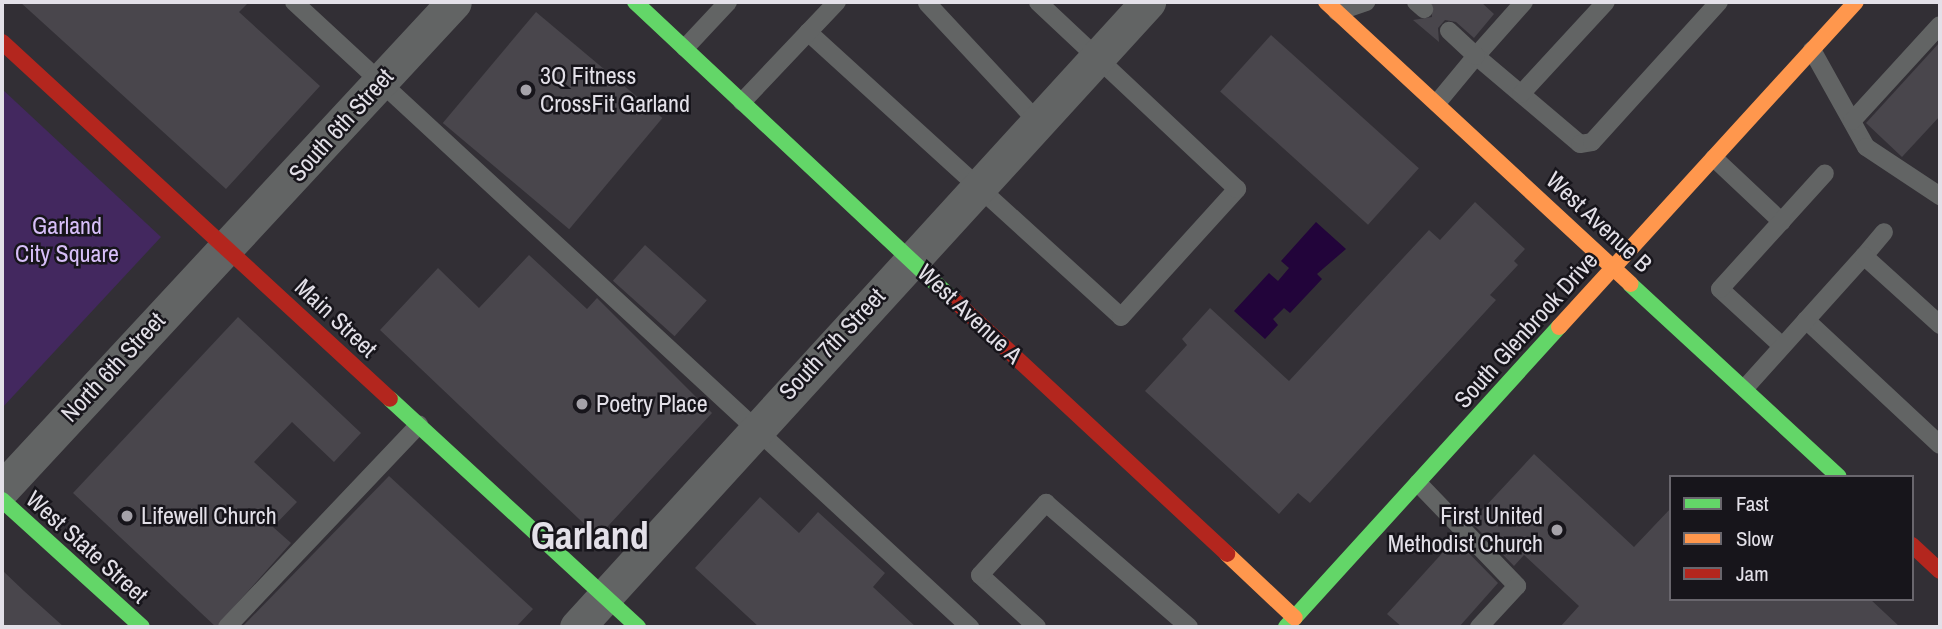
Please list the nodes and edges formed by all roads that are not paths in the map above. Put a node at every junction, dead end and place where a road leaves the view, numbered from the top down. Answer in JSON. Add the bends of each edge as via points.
{"nodes":[{"id":1,"x":293,"y":2,"type":"edge"},
{"id":2,"x":454,"y":2,"type":"edge"},
{"id":3,"x":635,"y":2,"type":"edge"},
{"id":4,"x":728,"y":2,"type":"edge"},
{"id":5,"x":837,"y":2,"type":"edge"},
{"id":6,"x":931,"y":2,"type":"edge"},
{"id":7,"x":1038,"y":2,"type":"edge"},
{"id":8,"x":1148,"y":2,"type":"edge"},
{"id":9,"x":1366,"y":2,"type":"edge"},
{"id":10,"x":1524,"y":2,"type":"edge"},
{"id":11,"x":1606,"y":2,"type":"edge"},
{"id":12,"x":1718,"y":2,"type":"edge"},
{"id":13,"x":1856,"y":2,"type":"edge"},
{"id":14,"x":1332,"y":7,"type":"edge"},
{"id":15,"x":1940,"y":25,"type":"edge"},
{"id":16,"x":808,"y":32,"type":"junction"},
{"id":17,"x":1449,"y":32,"type":"dead end"},
{"id":18,"x":2,"y":42,"type":"edge"},
{"id":19,"x":685,"y":48,"type":"junction"},
{"id":20,"x":1812,"y":50,"type":"junction"},
{"id":21,"x":1476,"y":56,"type":"junction"},
{"id":22,"x":1097,"y":58,"type":"junction"},
{"id":23,"x":380,"y":82,"type":"junction"},
{"id":24,"x":1521,"y":94,"type":"junction"},
{"id":25,"x":742,"y":102,"type":"junction"},
{"id":26,"x":1437,"y":103,"type":"junction"},
{"id":27,"x":1037,"y":121,"type":"junction"},
{"id":28,"x":1852,"y":121,"type":"junction"},
{"id":29,"x":1714,"y":158,"type":"junction"},
{"id":30,"x":1825,"y":173,"type":"dead end"},
{"id":31,"x":979,"y":187,"type":"junction"},
{"id":32,"x":1940,"y":196,"type":"edge"},
{"id":33,"x":1782,"y":222,"type":"junction"},
{"id":34,"x":1884,"y":232,"type":"dead end"},
{"id":35,"x":224,"y":246,"type":"junction"},
{"id":36,"x":1864,"y":256,"type":"junction"},
{"id":37,"x":911,"y":259,"type":"junction"},
{"id":38,"x":1615,"y":267,"type":"junction"},
{"id":39,"x":1806,"y":320,"type":"junction"},
{"id":40,"x":1940,"y":325,"type":"edge"},
{"id":41,"x":1782,"y":346,"type":"junction"},
{"id":42,"x":1745,"y":388,"type":"junction"},
{"id":43,"x":419,"y":425,"type":"junction"},
{"id":44,"x":753,"y":430,"type":"junction"},
{"id":45,"x":1940,"y":445,"type":"edge"},
{"id":46,"x":1837,"y":475,"type":"edge"},
{"id":47,"x":1418,"y":483,"type":"junction"},
{"id":48,"x":2,"y":489,"type":"edge"},
{"id":49,"x":2,"y":500,"type":"edge"},
{"id":50,"x":1914,"y":547,"type":"edge"},
{"id":51,"x":1940,"y":571,"type":"edge"},
{"id":52,"x":605,"y":597,"type":"junction"},
{"id":53,"x":1295,"y":624,"type":"edge"},
{"id":54,"x":142,"y":627,"type":"edge"},
{"id":55,"x":226,"y":627,"type":"edge"},
{"id":56,"x":577,"y":627,"type":"edge"},
{"id":57,"x":638,"y":627,"type":"edge"},
{"id":58,"x":970,"y":627,"type":"edge"},
{"id":59,"x":1037,"y":627,"type":"edge"},
{"id":60,"x":1189,"y":627,"type":"edge"},
{"id":61,"x":1479,"y":627,"type":"edge"}],
"edges":[{"from":1,"to":23,"type":"lane"},
{"from":2,"to":23,"type":"street","name":"South 6th Street"},
{"from":3,"to":19,"type":"street","name":"West Avenue A"},
{"from":4,"to":19,"type":"lane"},
{"from":5,"to":16,"type":"lane"},
{"from":6,"to":27,"type":"lane"},
{"from":7,"to":22,"type":"lane"},
{"from":8,"to":22,"type":"street","name":"South 7th Street"},
{"from":9,"to":14,"type":"lane"},
{"from":10,"to":21,"type":"lane"},
{"from":11,"to":24,"type":"lane"},
{"from":12,"to":24,"type":"lane","via":[[1592,142],[1580,144]]},
{"from":13,"to":20,"type":"street","name":"South Glenbrook Drive"},
{"from":14,"to":26,"type":"street","name":"West Avenue B"},
{"from":15,"to":28,"type":"lane"},
{"from":16,"to":25,"type":"lane"},
{"from":16,"to":31,"type":"lane"},
{"from":17,"to":21,"type":"lane"},
{"from":18,"to":35,"type":"street","name":"Main Street"},
{"from":19,"to":25,"type":"street","name":"West Avenue A"},
{"from":20,"to":28,"type":"lane"},
{"from":20,"to":29,"type":"street","name":"South Glenbrook Drive"},
{"from":21,"to":24,"type":"lane"},
{"from":21,"to":26,"type":"lane"},
{"from":22,"to":27,"type":"street","name":"South 7th Street"},
{"from":22,"to":31,"type":"lane","via":[[1237,189],[1139,298],[1121,317]]},
{"from":23,"to":35,"type":"street","name":"South 6th Street","via":[[263,211]]},
{"from":23,"to":44,"type":"lane"},
{"from":25,"to":37,"type":"street","name":"West Avenue A"},
{"from":26,"to":38,"type":"street","name":"West Avenue B"},
{"from":27,"to":31,"type":"street","name":"South 7th Street"},
{"from":28,"to":32,"type":"lane","via":[[1866,147]]},
{"from":29,"to":33,"type":"lane"},
{"from":29,"to":38,"type":"street","name":"South Glenbrook Drive"},
{"from":30,"to":33,"type":"lane"},
{"from":31,"to":37,"type":"street","name":"South 7th Street"},
{"from":33,"to":41,"type":"lane","via":[[1720,289]]},
{"from":34,"to":36,"type":"lane"},
{"from":35,"to":43,"type":"street","name":"Main Street"},
{"from":35,"to":48,"type":"street","name":"North 6th Street"},
{"from":36,"to":39,"type":"lane"},
{"from":36,"to":40,"type":"lane"},
{"from":37,"to":44,"type":"street","name":"South 7th Street"},
{"from":37,"to":53,"type":"street","name":"West Avenue A"},
{"from":38,"to":42,"type":"street","name":"West Avenue B"},
{"from":38,"to":47,"type":"street","name":"South Glenbrook Drive"},
{"from":39,"to":41,"type":"lane"},
{"from":39,"to":45,"type":"lane"},
{"from":41,"to":42,"type":"lane"},
{"from":42,"to":46,"type":"street","name":"West Avenue B"},
{"from":43,"to":52,"type":"street","name":"Main Street"},
{"from":43,"to":55,"type":"lane"},
{"from":44,"to":52,"type":"street","name":"South 7th Street"},
{"from":44,"to":58,"type":"lane"},
{"from":47,"to":53,"type":"street","name":"South Glenbrook Drive"},
{"from":47,"to":61,"type":"lane","via":[[1517,586]]},
{"from":49,"to":54,"type":"street","name":"West State Street"},
{"from":50,"to":51,"type":"street"},
{"from":52,"to":56,"type":"street","name":"South 7th Street"},
{"from":52,"to":57,"type":"street","name":"Main Street"},
{"from":59,"to":60,"type":"lane","via":[[980,575],[1046,503]]}]}
